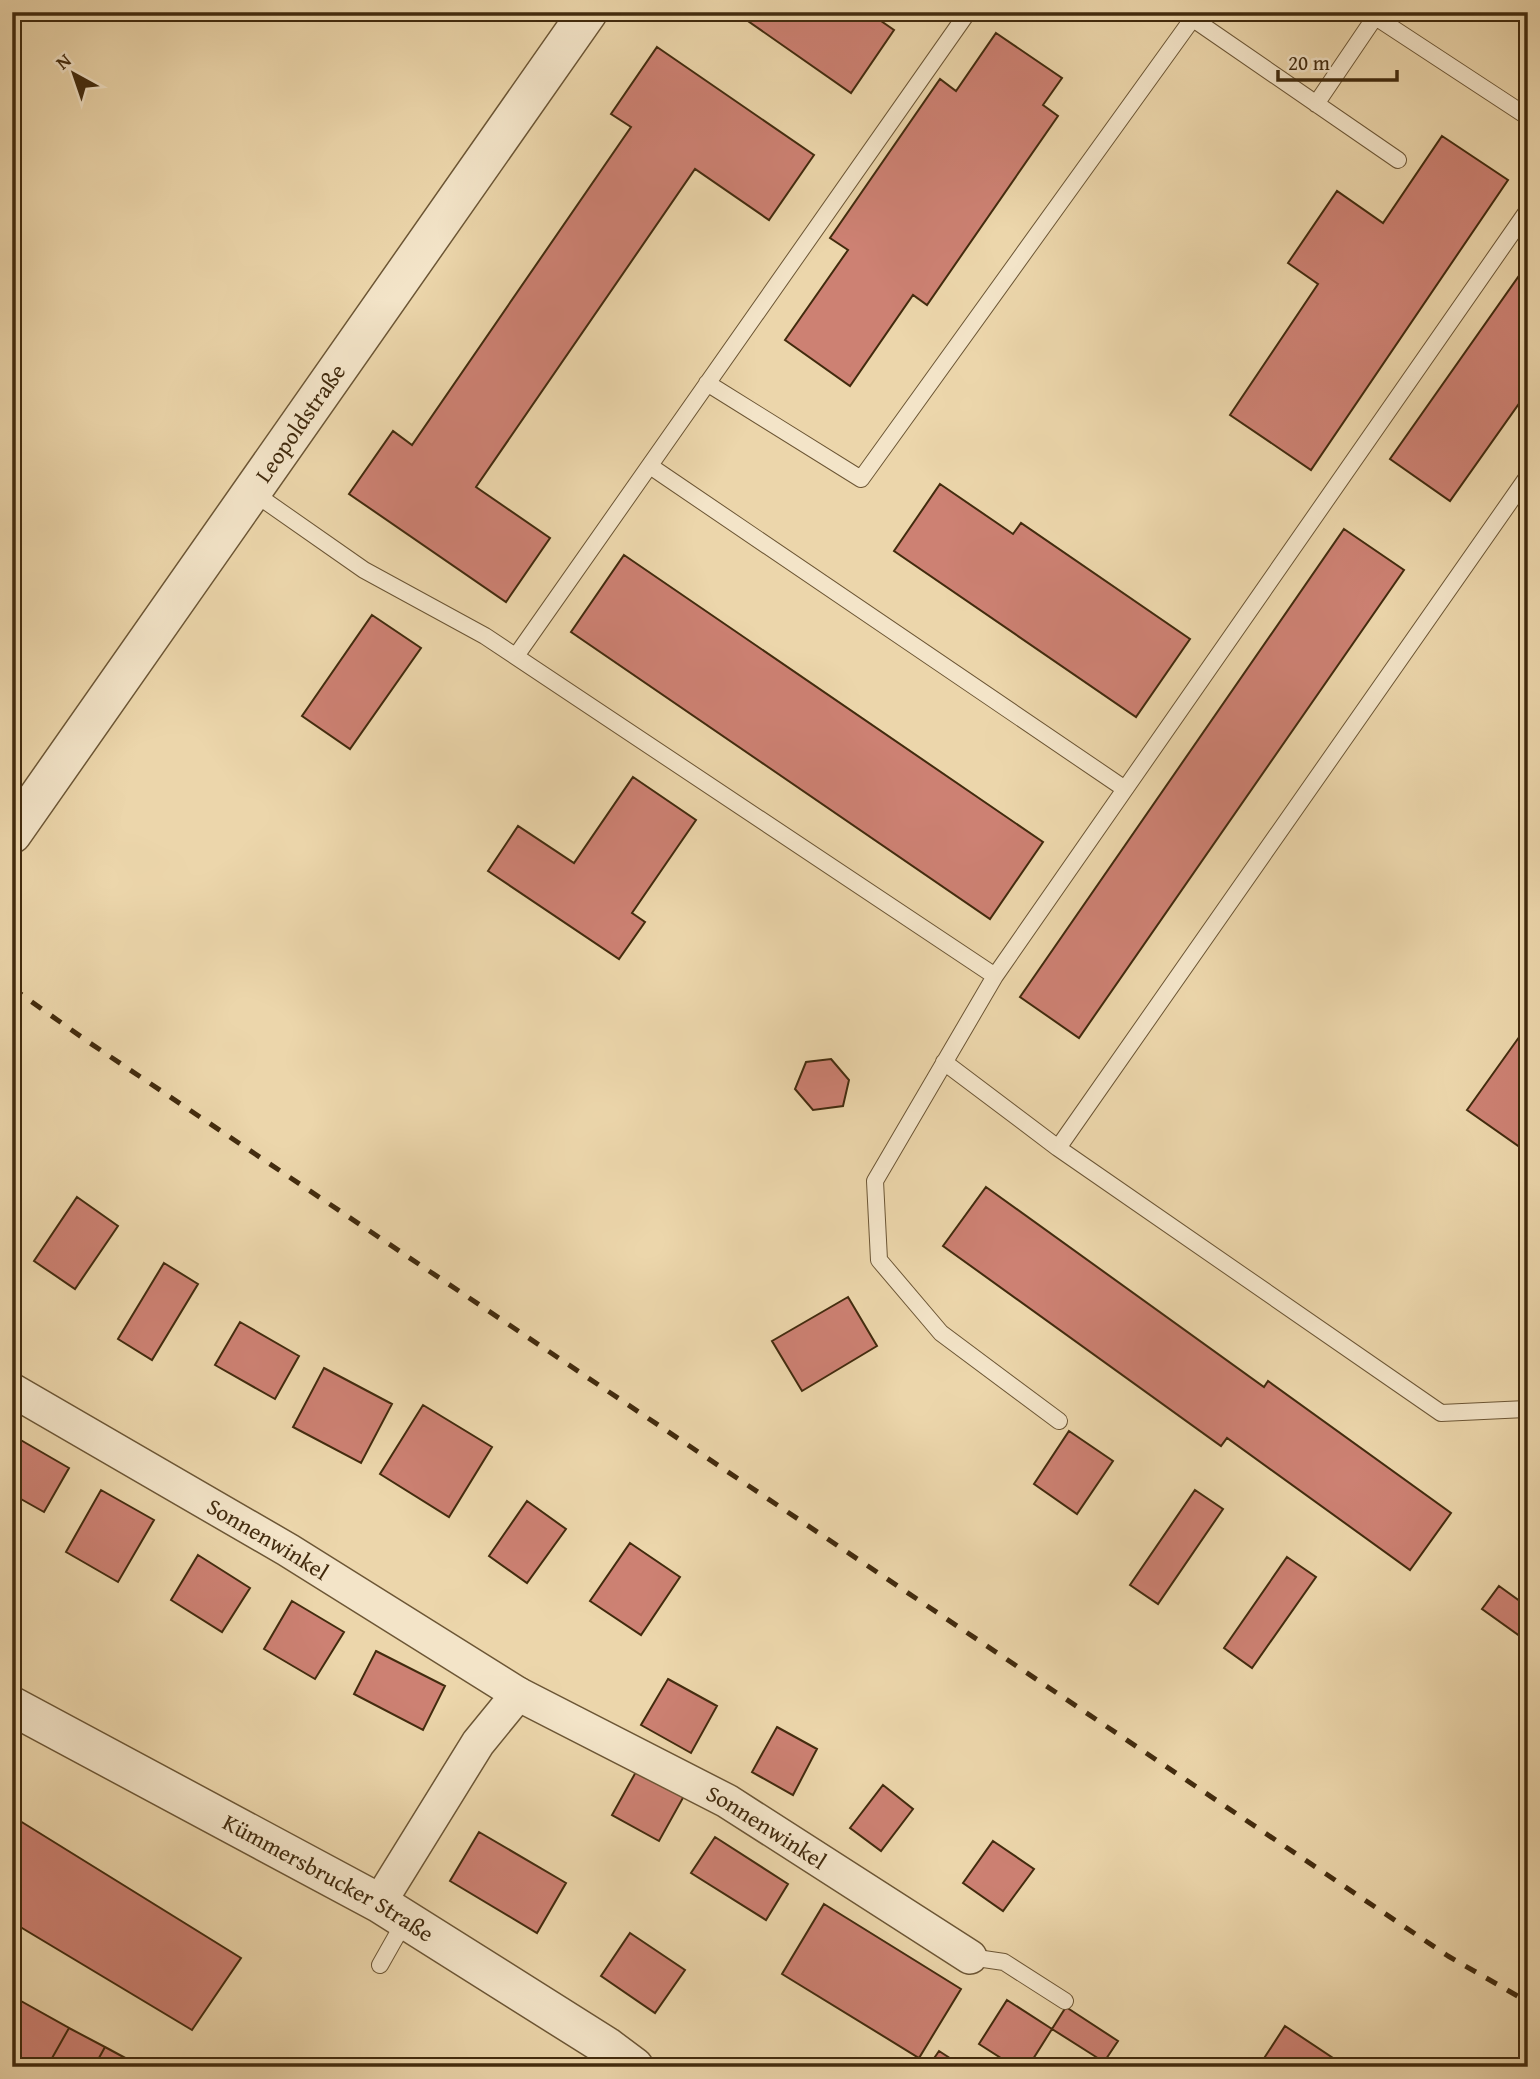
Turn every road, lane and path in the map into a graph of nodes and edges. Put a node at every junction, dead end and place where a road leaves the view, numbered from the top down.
1 (588, 12) edge
2 (968, 12) edge
3 (1188, 15) edge
4 (1371, 15) edge
5 (1316, 104) junction
6 (1528, 117) edge
7 (1398, 160) dead end
8 (1528, 210) edge
9 (707, 383) junction
10 (650, 466) junction
11 (1528, 476) edge
12 (251, 491) junction
13 (516, 656) junction
14 (1125, 789) junction
15 (12, 834) edge
16 (995, 976) junction
17 (943, 1062) junction
18 (1058, 1148) junction
19 (12, 1390) edge
20 (1528, 1409) edge
21 (1059, 1421) dead end
22 (517, 1694) junction
23 (12, 1706) edge
24 (393, 1911) junction
25 (970, 1957) joint
26 (380, 1965) dead end
27 (1065, 2001) dead end
28 (634, 2067) edge

1 - 12 street, Leopoldstraße
2 - 9 lane
3 - 5 lane
3 - 9 lane
4 - 5 lane
4 - 6 lane
5 - 7 lane
8 - 14 lane
9 - 10 lane
10 - 13 lane
10 - 14 lane
11 - 18 lane
12 - 13 lane
12 - 15 street, Leopoldstraße
13 - 16 lane
14 - 16 lane
16 - 17 lane
17 - 18 lane
17 - 21 lane
18 - 20 lane
19 - 22 street, Sonnenwinkel
22 - 24 street
22 - 25 street, Sonnenwinkel
23 - 24 street, Kümmersbrucker Straße
24 - 26 lane
24 - 28 street, Kümmersbrucker Straße
25 - 27 lane

